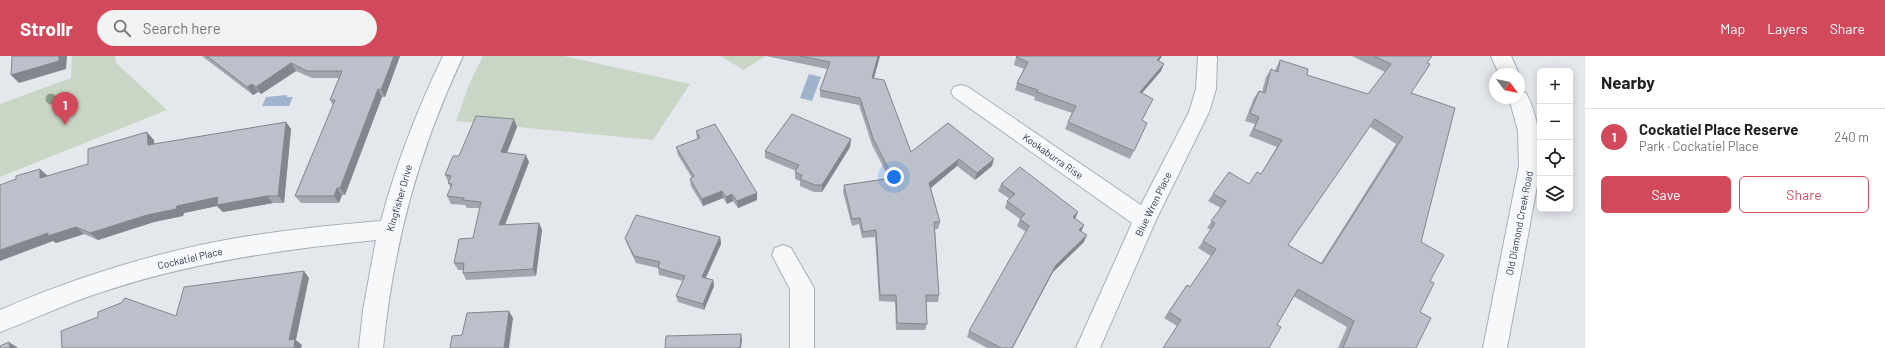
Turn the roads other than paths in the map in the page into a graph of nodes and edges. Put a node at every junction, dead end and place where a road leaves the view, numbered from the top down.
1 (453, 56) edge
2 (1501, 56) edge
3 (1207, 58) dead end
4 (1506, 68) edge
5 (962, 92) dead end
6 (1521, 104) edge
7 (1145, 220) junction
8 (389, 230) junction
9 (783, 254) dead end
10 (0, 321) edge
11 (371, 348) edge
12 (802, 348) edge
13 (1088, 348) edge
14 (1495, 348) edge

1 - 8 street, Kingfisher Drive
2 - 4 street
3 - 7 street, Blue Wren Place
5 - 7 street, Kookaburra Rise
6 - 14 street, Old Diamond Creek Road
7 - 13 street, Blue Wren Place
8 - 10 street, Cockatiel Place
8 - 11 street, Kingfisher Drive
9 - 12 street

